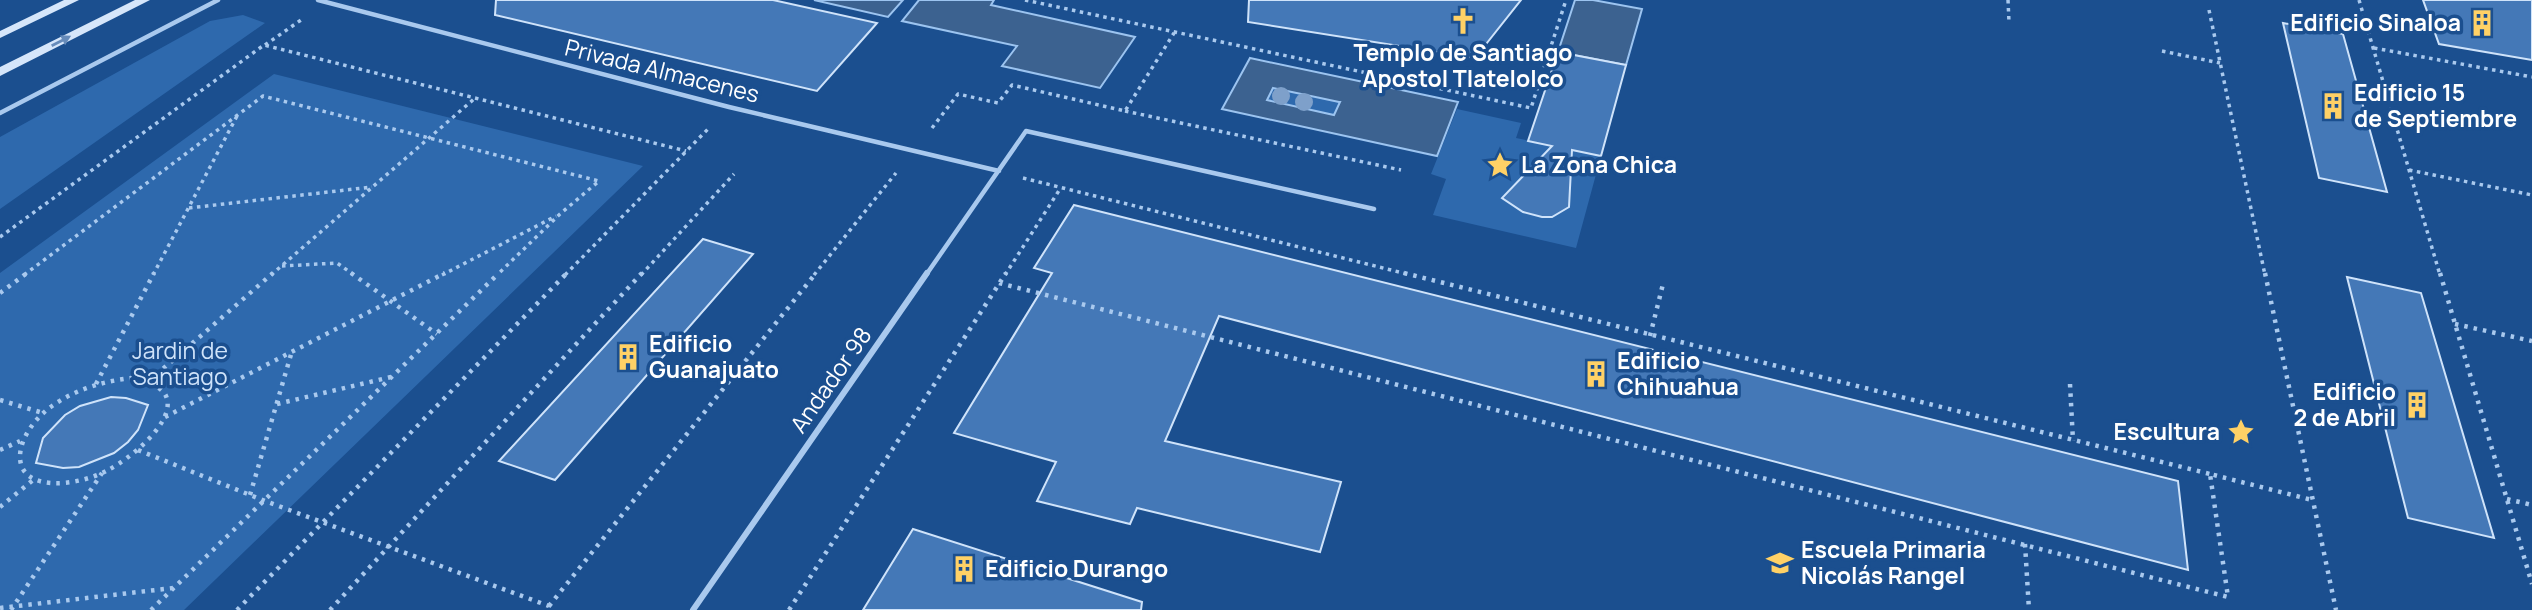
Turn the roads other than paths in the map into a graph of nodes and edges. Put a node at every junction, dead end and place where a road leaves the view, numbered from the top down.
1 (73, 0) edge
2 (144, 0) edge
3 (218, 0) edge
4 (318, 0) edge
5 (0, 35) edge
6 (0, 72) edge
7 (0, 113) edge
8 (999, 171) junction
9 (1374, 209) dead end
10 (693, 610) edge

1 - 5 main road
6 -> 2 main road
3 - 7 lane
4 - 8 lane, Privada Almacenes
8 - 9 lane, Andador 98
8 - 10 lane, Andador 98

